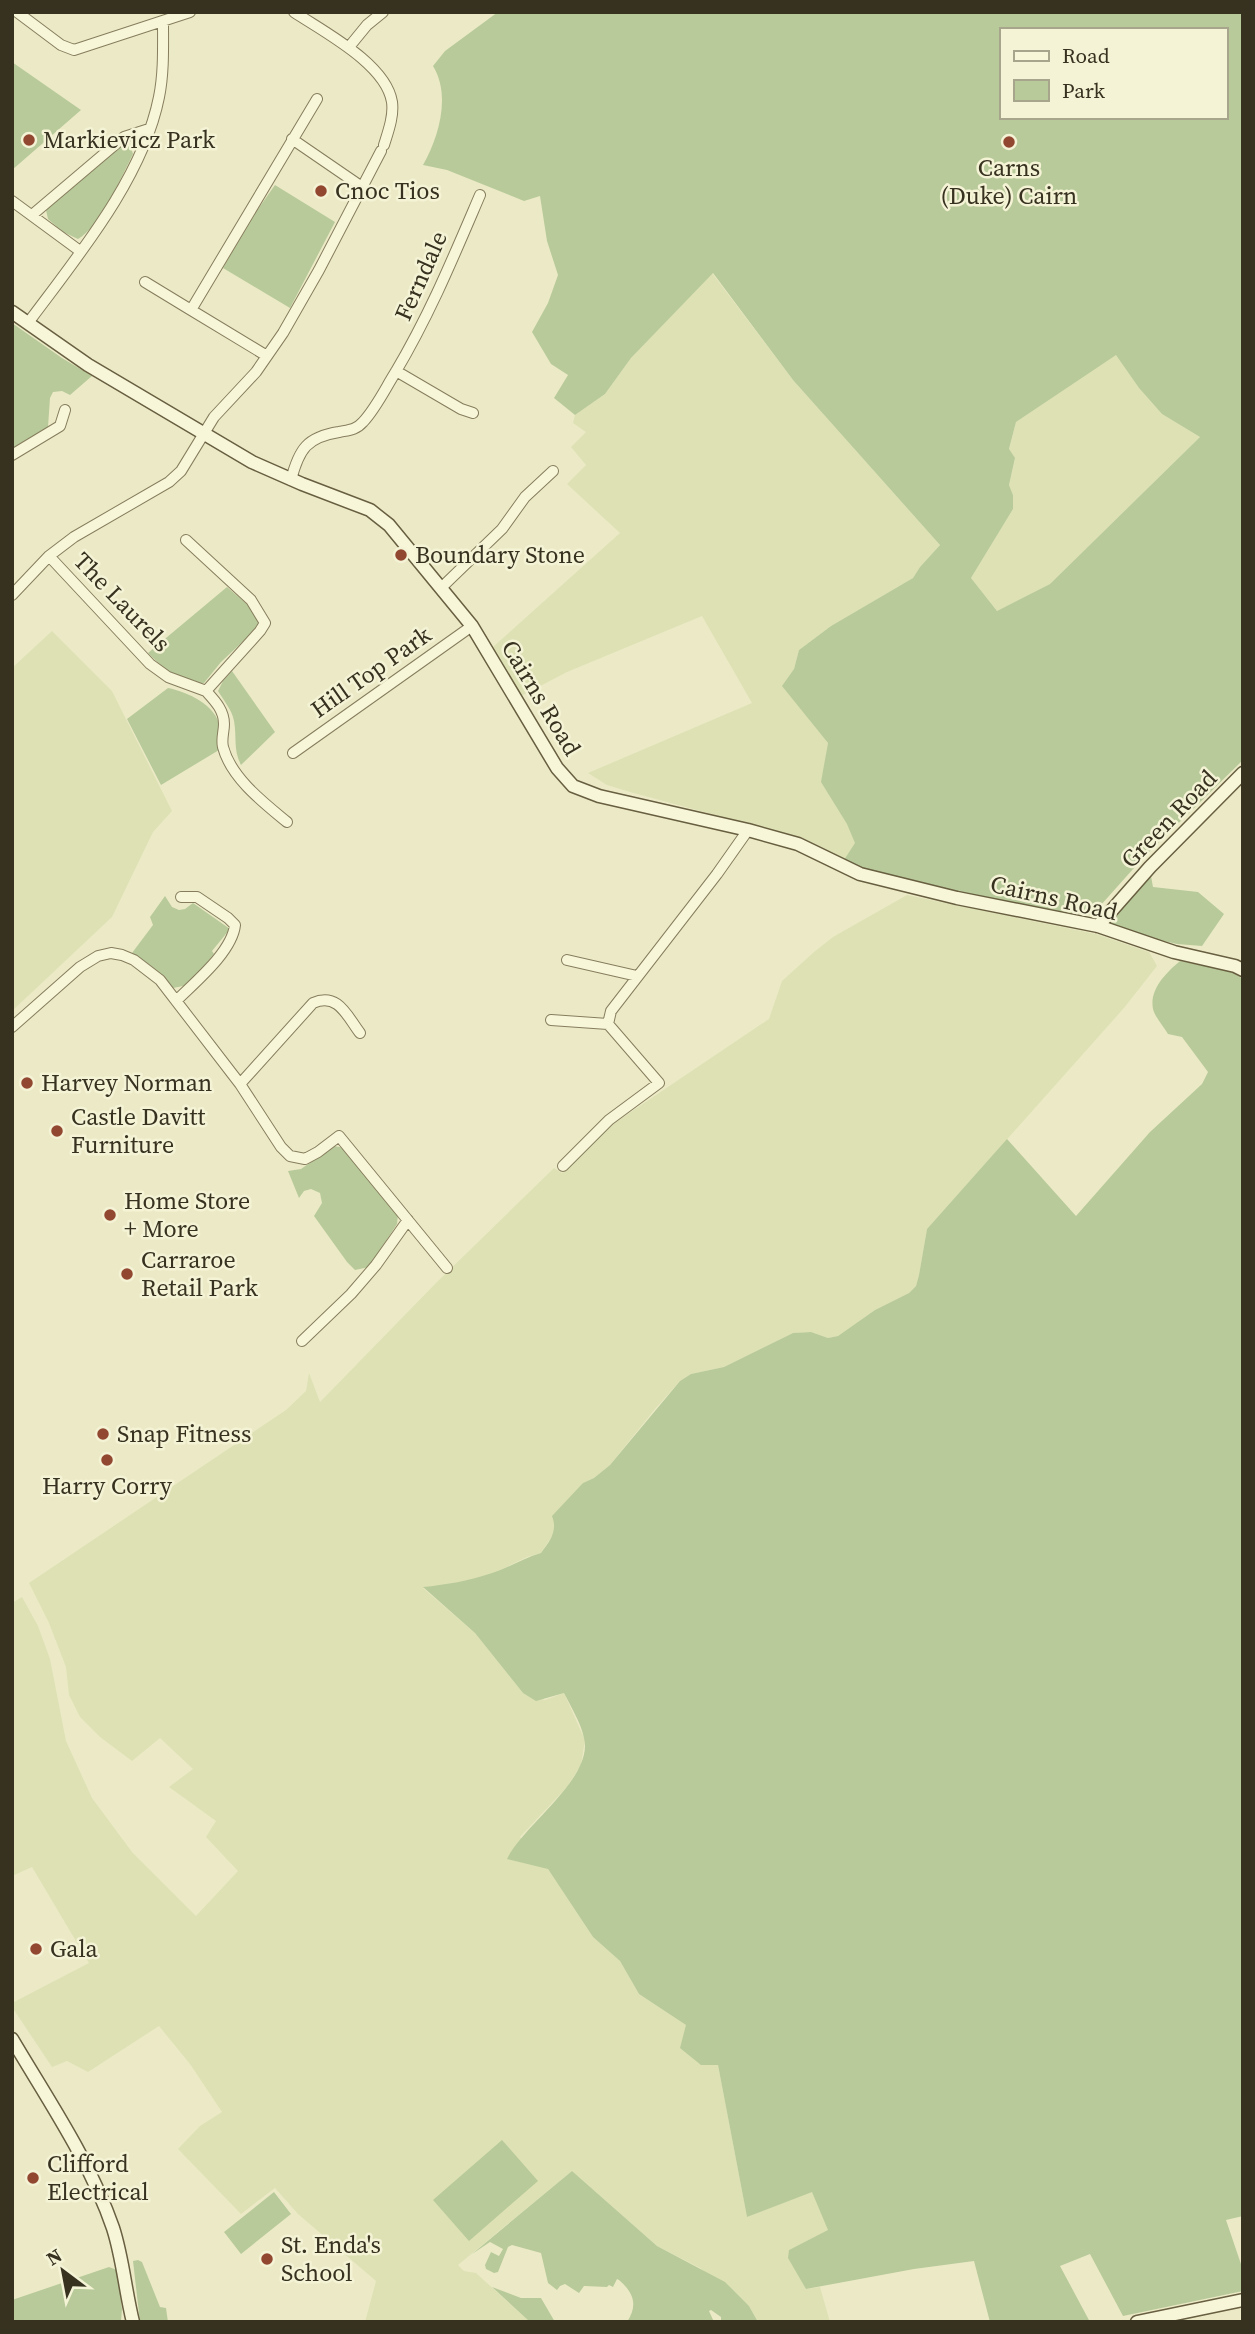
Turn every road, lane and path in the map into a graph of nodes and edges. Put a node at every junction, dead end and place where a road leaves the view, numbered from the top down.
1 (17, 12) edge
2 (190, 12) edge
3 (294, 12) edge
4 (383, 12) edge
5 (163, 22) junction
6 (349, 47) junction
7 (317, 99) dead end
8 (149, 129) junction
9 (292, 139) junction
10 (362, 187) junction
11 (480, 194) dead end
12 (12, 201) edge
13 (32, 215) junction
14 (80, 250) junction
15 (145, 282) dead end
16 (191, 310) junction
17 (12, 312) edge
18 (28, 323) junction
19 (267, 356) junction
20 (396, 372) junction
21 (65, 410) dead end
22 (473, 413) dead end
23 (205, 434) junction
24 (12, 455) edge
25 (553, 471) dead end
26 (291, 480) junction
27 (186, 540) dead end
28 (49, 556) junction
29 (442, 587) junction
30 (12, 595) edge
31 (472, 626) junction
32 (206, 691) junction
33 (293, 753) dead end
34 (1243, 773) edge
35 (287, 822) dead end
36 (748, 830) junction
37 (181, 897) dead end
38 (1098, 926) junction
39 (567, 960) dead end
40 (1243, 970) edge
41 (637, 976) junction
42 (176, 1001) junction
43 (551, 1020) dead end
44 (608, 1024) junction
45 (12, 1027) edge
46 (360, 1033) dead end
47 (240, 1084) junction
48 (563, 1166) dead end
49 (408, 1220) junction
50 (447, 1268) dead end
51 (302, 1341) dead end
52 (12, 2039) edge
53 (1243, 2300) edge
54 (130, 2318) edge
55 (1137, 2322) edge

1 - 5 street
2 - 5 street
3 - 6 street
4 - 6 street
5 - 8 street
6 - 10 street
7 - 9 street
8 - 13 street
8 - 14 street
9 - 10 street
9 - 16 street
10 - 19 street
11 - 20 street, Ferndale
12 - 13 street
13 - 14 street
14 - 18 street
15 - 16 street
16 - 19 street
17 - 18 street, Cairns Road
18 - 23 street, Cairns Road
19 - 23 street
20 - 22 street
20 - 26 street, Ferndale
21 - 24 street
23 - 26 street, Cairns Road
23 - 28 street
25 - 29 street
26 - 29 street, Cairns Road
27 - 32 street
28 - 30 street
28 - 32 street, The Laurels
29 - 31 street, Cairns Road
31 - 33 street, Hill Top Park
31 - 36 street, Cairns Road
32 - 35 street
34 - 38 street, Green Road
36 - 38 street, Cairns Road
36 - 41 street
37 - 42 street
38 - 40 street, Cairns Road
39 - 41 street
41 - 44 street
42 - 45 street
42 - 47 street
43 - 44 street
44 - 48 street
46 - 47 street
47 - 49 street
49 - 50 street
49 - 51 street
52 - 54 street
53 - 55 street

